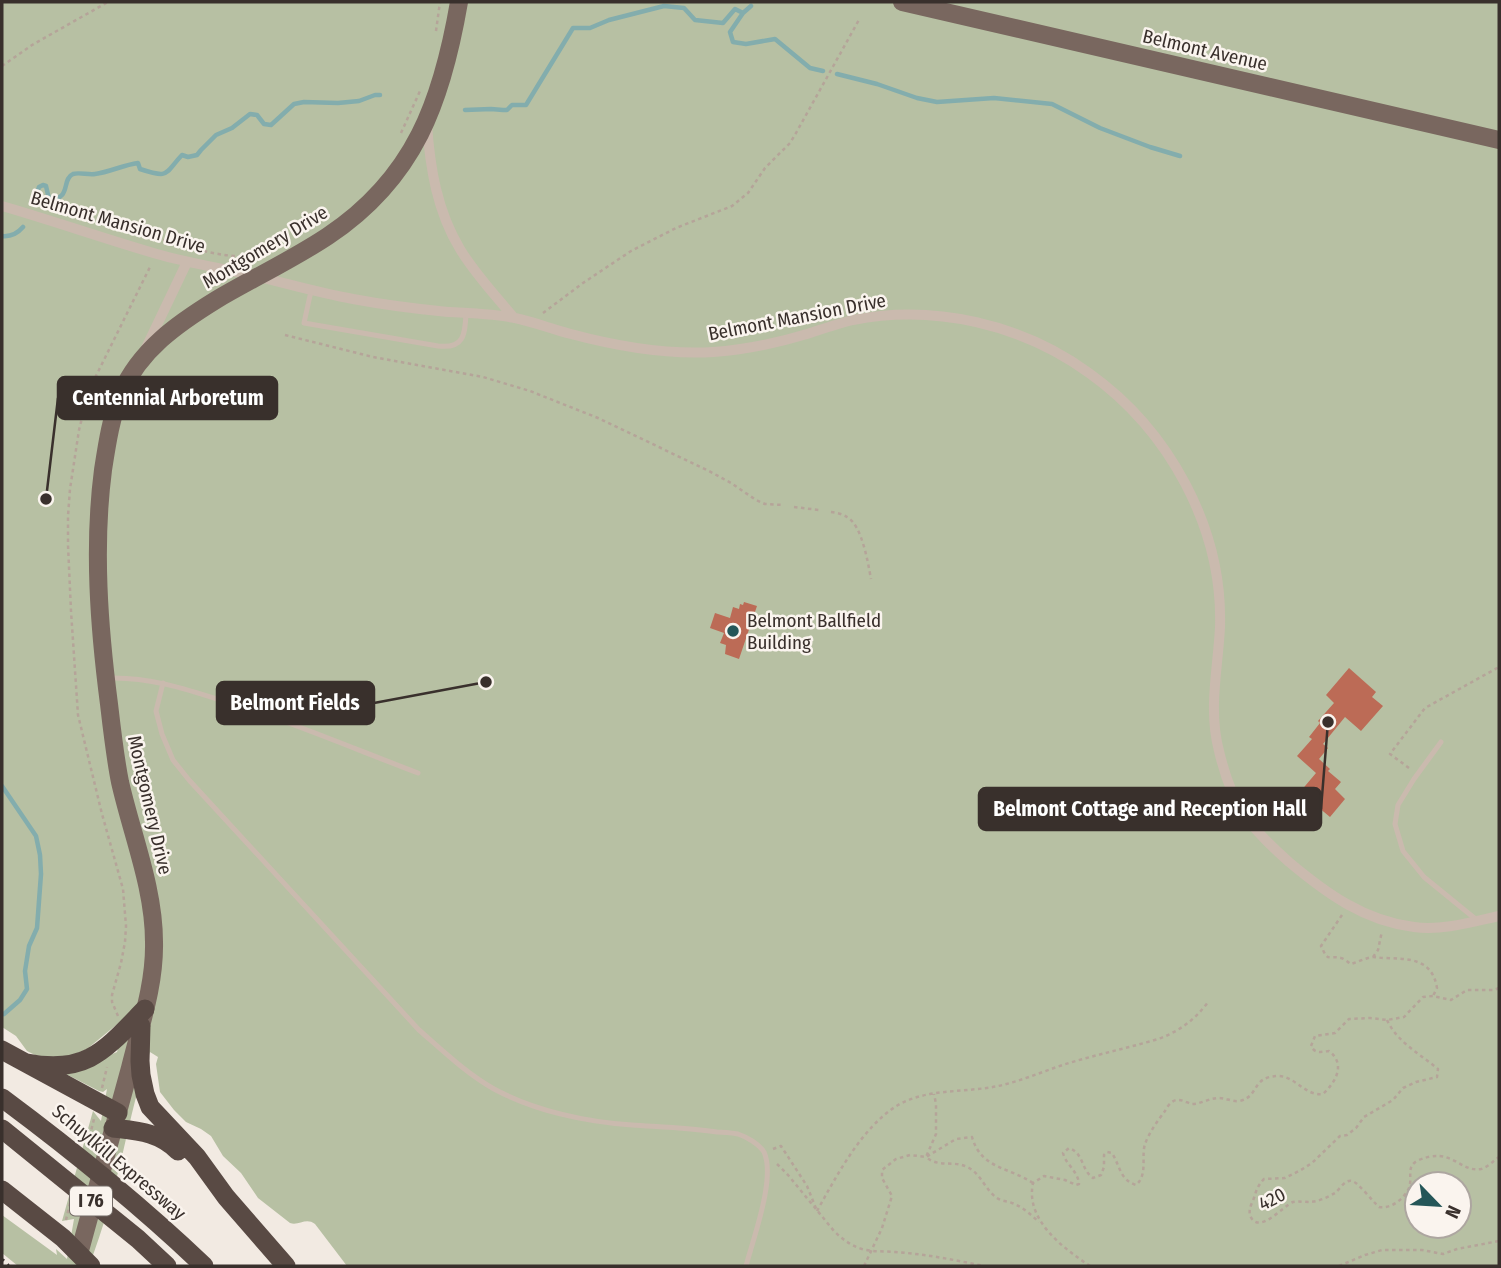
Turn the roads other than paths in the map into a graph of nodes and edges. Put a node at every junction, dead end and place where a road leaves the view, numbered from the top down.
1 (459, 2) edge
2 (902, 2) edge
3 (427, 123) junction
4 (1499, 140) edge
5 (2, 206) edge
6 (187, 262) junction
7 (256, 276) junction
8 (311, 291) junction
9 (466, 313) junction
10 (514, 318) junction
11 (138, 363) junction
12 (106, 678) junction
13 (163, 683) junction
14 (1441, 742) dead end
15 (418, 773) dead end
16 (1499, 916) edge
17 (1478, 921) junction
18 (143, 1017) junction
19 (2, 1050) edge
20 (27, 1063) junction
21 (2, 1098) edge
22 (116, 1120) junction
23 (2, 1129) edge
24 (2, 1190) edge
25 (220, 1190) junction
26 (85, 1260) edge
27 (167, 1266) edge
28 (204, 1266) edge
29 (286, 1266) edge
30 (746, 1266) edge

1 - 3 main road, Montgomery Drive
2 - 4 main road, Belmont Avenue
3 - 7 main road, Montgomery Drive
3 - 10 street
5 - 6 street, Belmont Mansion Drive
6 - 7 street, Belmont Mansion Drive
6 - 11 street, Montgomery Drive
7 - 8 street, Belmont Mansion Drive
7 - 11 main road, Montgomery Drive
8 - 9 street, Belmont Mansion Drive
8 - 9 lane
9 - 10 street, Belmont Mansion Drive
10 - 17 street, Belmont Mansion Drive
11 - 12 main road, Montgomery Drive
12 - 13 lane
12 - 18 main road, Montgomery Drive
13 - 15 lane
13 - 30 lane
14 - 17 lane
16 - 17 street, Belmont Mansion Drive
18 - 20 highway
18 - 22 main road, Montgomery Drive
18 - 25 highway
19 - 20 highway
20 - 22 highway
21 - 28 highway, Schuylkill Expressway / I 76
22 - 25 highway
22 - 26 main road, Montgomery Drive
23 - 27 highway, I 76
24 - 26 highway
25 - 29 highway

